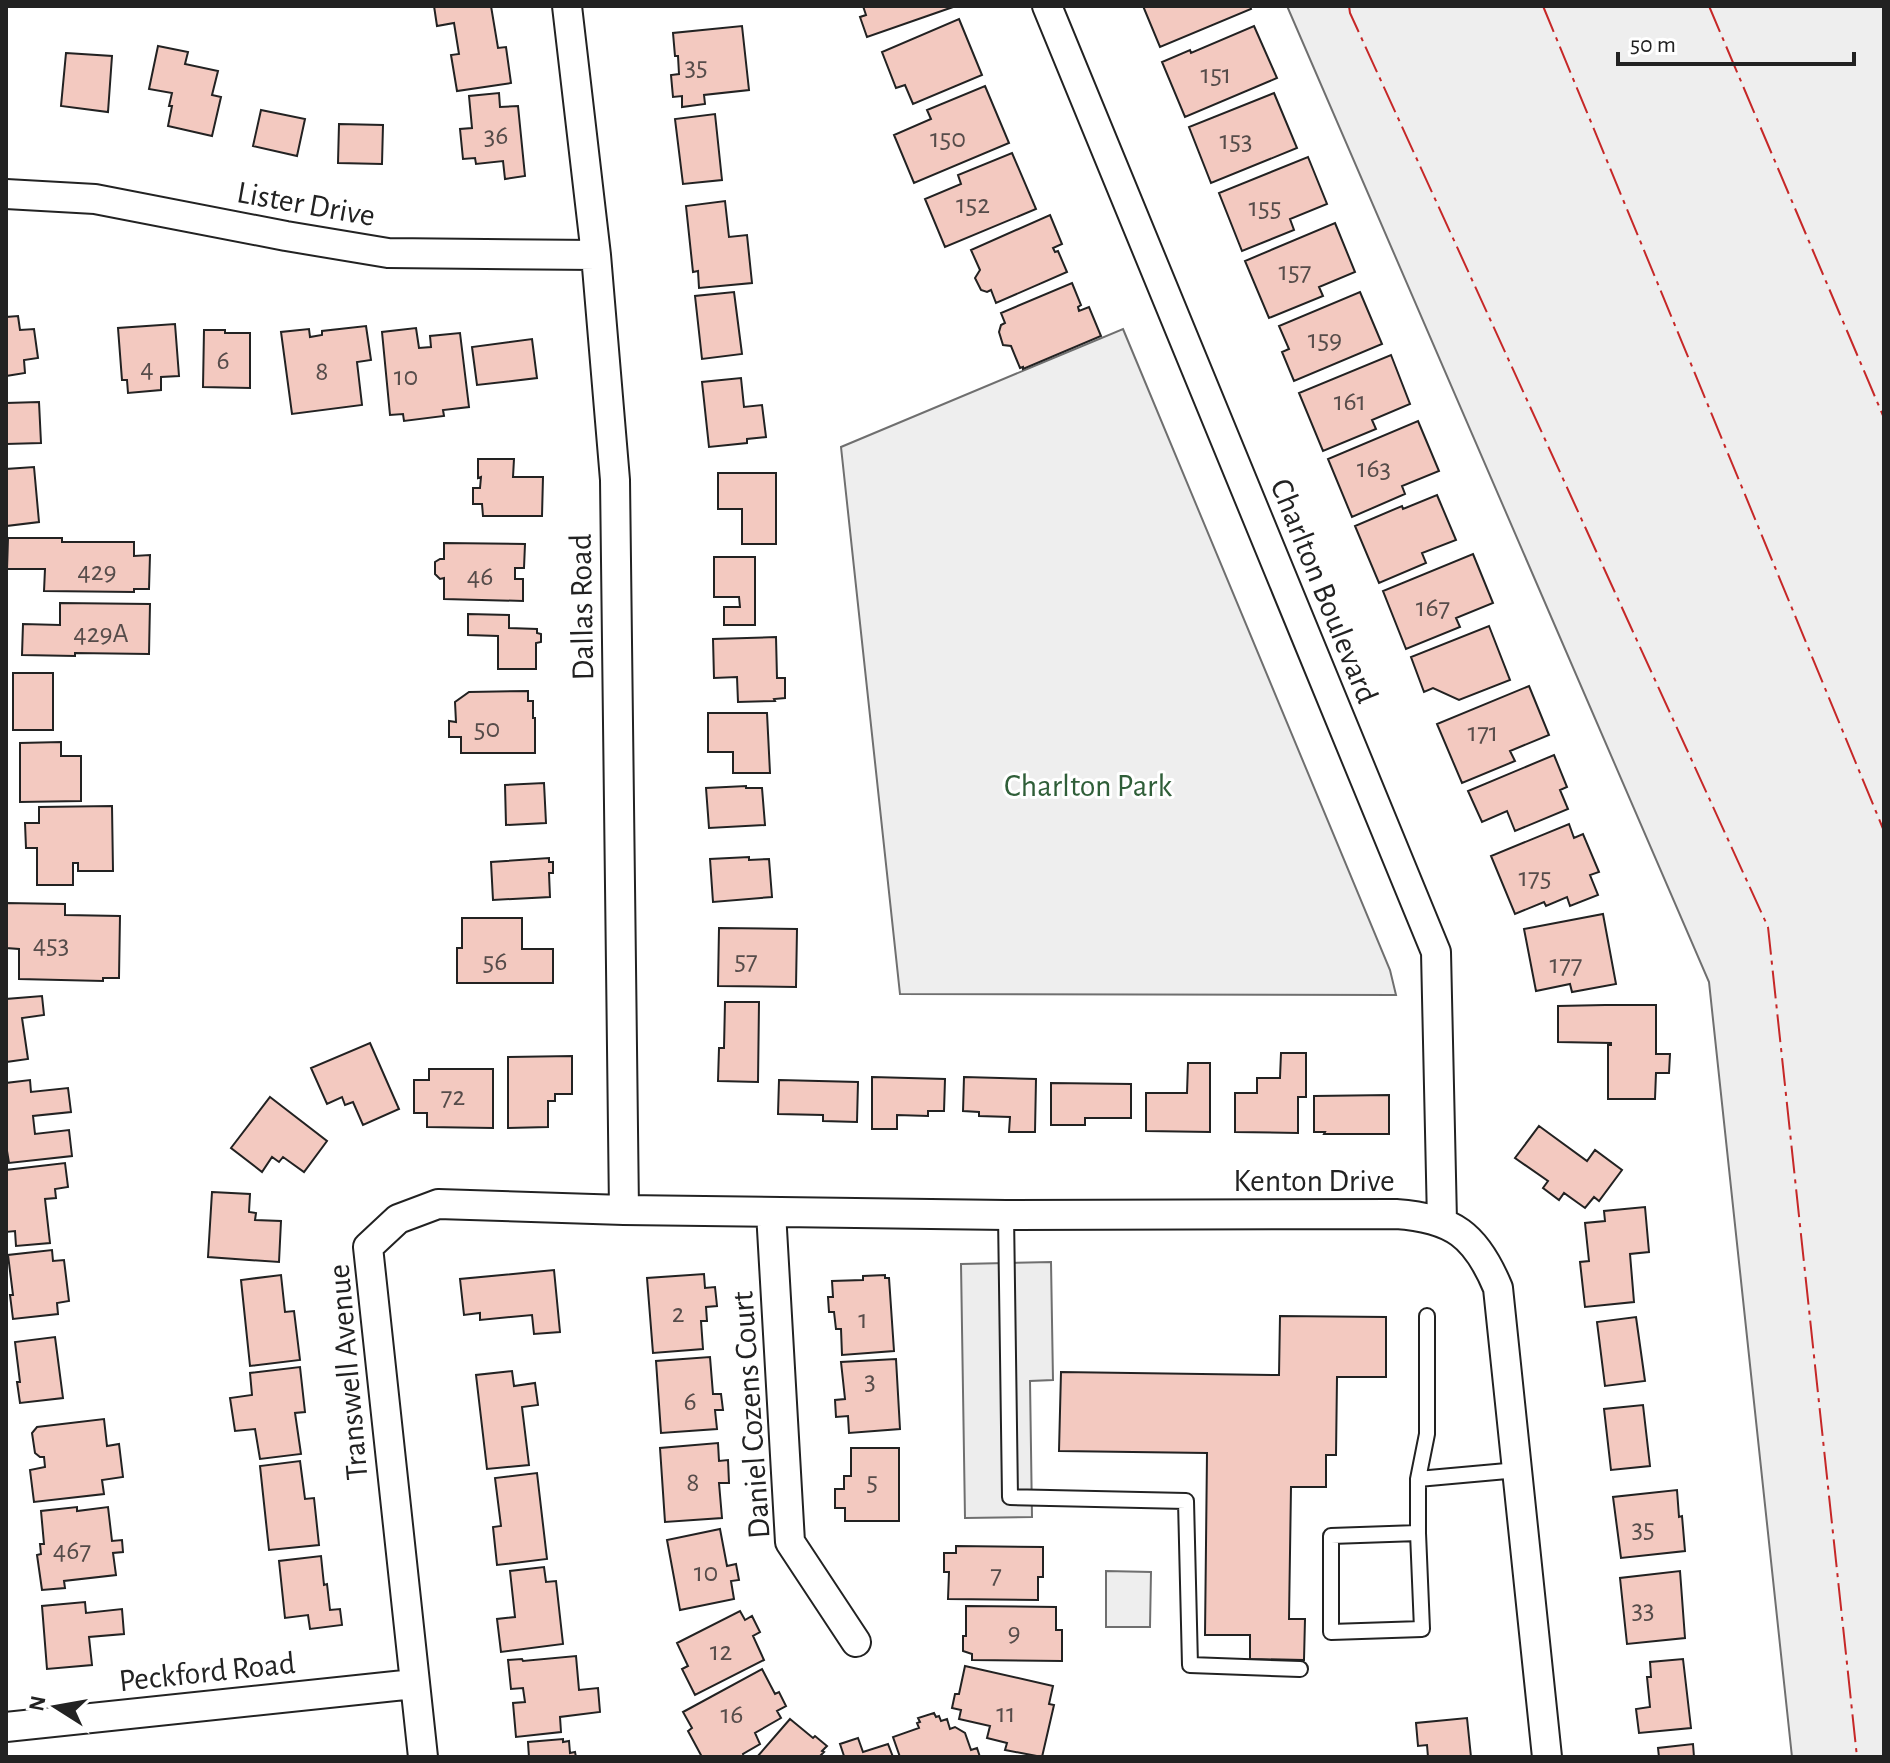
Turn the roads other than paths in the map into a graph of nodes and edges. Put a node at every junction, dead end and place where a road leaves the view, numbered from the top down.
1 (567, 6) edge
2 (1047, 6) edge
3 (6, 194) edge
4 (596, 255) junction
5 (624, 1210) junction
6 (771, 1212) junction
7 (1006, 1215) junction
8 (1442, 1221) junction
9 (1427, 1316) dead end
10 (1518, 1470) junction
11 (1418, 1479) junction
12 (1418, 1533) junction
13 (856, 1642) dead end
14 (1300, 1669) dead end
15 (414, 1684) junction
16 (6, 1727) edge
17 (423, 1757) edge
18 (1547, 1757) edge

1 - 4 street, Dallas Road
2 - 8 street, Charlton Boulevard
3 - 4 street, Lister Drive
4 - 5 street, Dallas Road
5 - 6 street, Kenton Drive
5 - 15 street, Transwell Avenue
6 - 7 street, Kenton Drive
6 - 13 street, Daniel Cozens Court
7 - 8 street, Kenton Drive
7 - 14 lane
8 - 10 street, Kenton Drive
9 - 11 lane
10 - 11 lane
10 - 18 street, Kenton Drive
11 - 12 lane
12 - 12 lane
15 - 16 street, Peckford Road
15 - 17 street, Transwell Avenue

